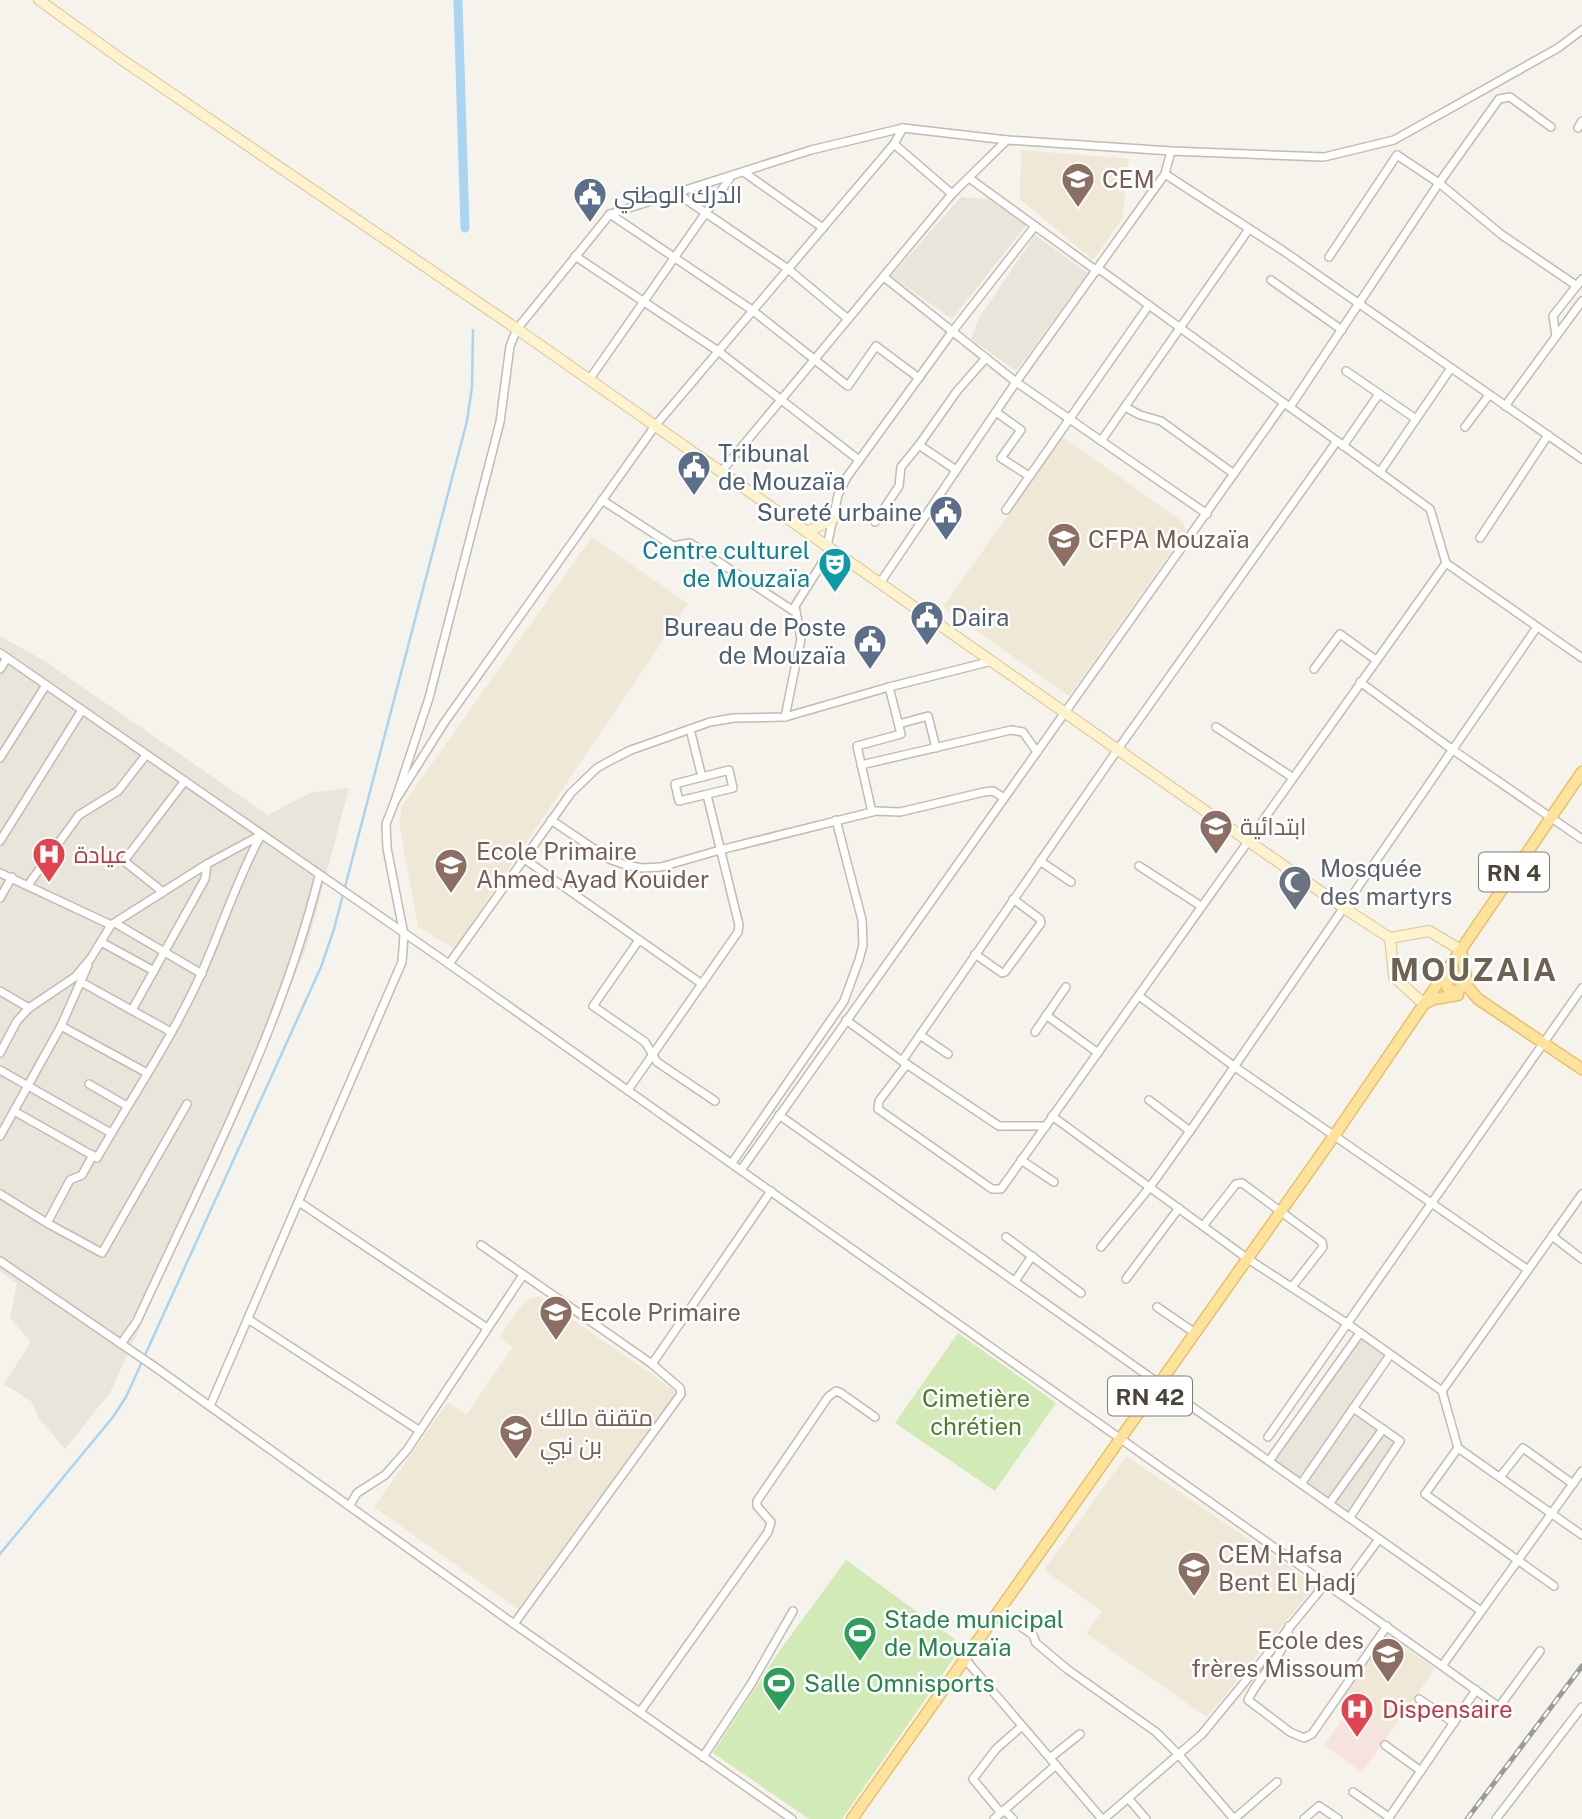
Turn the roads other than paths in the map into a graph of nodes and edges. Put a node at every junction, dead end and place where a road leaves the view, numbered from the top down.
1 (39, 0) edge
2 (1582, 30) edge
3 (1551, 127) dead end
4 (903, 128) junction
5 (1007, 140) junction
6 (894, 144) junction
7 (1171, 151) junction
8 (745, 173) junction
9 (1164, 174) junction
10 (730, 177) junction
11 (969, 178) junction
12 (1439, 183) junction
13 (678, 194) junction
14 (953, 194) junction
15 (706, 213) junction
16 (610, 214) junction
17 (1035, 226) junction
18 (823, 228) junction
19 (1249, 229) junction
20 (575, 256) junction
21 (674, 257) junction
22 (1329, 257) dead end
23 (788, 269) junction
24 (1098, 270) junction
25 (884, 277) junction
26 (1582, 279) edge
27 (1271, 280) dead end
28 (1577, 286) junction
29 (1582, 301) edge
30 (645, 302) junction
31 (1359, 304) junction
32 (1149, 305) junction
33 (752, 310) junction
34 (848, 319) junction
35 (1180, 328) junction
36 (517, 329) junction
37 (1342, 330) junction
38 (952, 332) junction
39 (1556, 336) junction
40 (718, 351) junction
41 (986, 358) junction
42 (814, 360) junction
43 (1451, 368) junction
44 (1346, 371) dead end
45 (919, 378) junction
46 (589, 380) junction
47 (1016, 382) junction
48 (1379, 394) junction
49 (1489, 395) junction
50 (779, 400) junction
51 (1287, 405) junction
52 (1506, 406) junction
53 (1125, 407) junction
54 (996, 412) junction
55 (1068, 418) junction
56 (1416, 419) junction
57 (655, 426) junction
58 (1465, 427) dead end
59 (1548, 435) junction
60 (1101, 441) junction
61 (1340, 443) junction
62 (919, 445) junction
63 (1582, 459) edge
64 (859, 460) junction
65 (956, 470) junction
66 (721, 472) junction
67 (1380, 472) junction
68 (1234, 474) junction
69 (1029, 476) junction
70 (602, 500) junction
71 (1006, 510) dead end
72 (1207, 514) junction
73 (832, 519) junction
74 (875, 522) dead end
75 (807, 532) junction
76 (1480, 538) dead end
77 (829, 547) junction
78 (1446, 563) junction
79 (880, 583) junction
80 (795, 612) junction
81 (1537, 627) junction
82 (3, 655) edge
83 (1582, 658) edge
84 (1376, 660) junction
85 (992, 661) junction
86 (0, 669) edge
87 (1314, 669) dead end
88 (1360, 682) junction
89 (46, 685) junction
90 (889, 687) junction
91 (82, 710) junction
92 (1065, 712) junction
93 (785, 717) junction
94 (899, 724) junction
95 (1216, 727) dead end
96 (690, 729) junction
97 (936, 748) junction
98 (1118, 749) junction
99 (1453, 750) junction
100 (1037, 752) junction
101 (146, 755) junction
102 (0, 758) edge
103 (861, 765) junction
104 (1582, 772) edge
105 (702, 777) junction
106 (1292, 777) junction
107 (184, 782) junction
108 (707, 795) junction
109 (1004, 798) junction
110 (395, 802) junction
111 (872, 812) junction
112 (1550, 818) junction
113 (551, 820) junction
114 (836, 820) junction
115 (261, 835) junction
116 (1582, 839) edge
117 (1248, 840) junction
118 (0, 841) edge
119 (720, 849) junction
120 (523, 858) junction
121 (1040, 861) junction
122 (207, 864) junction
123 (1139, 866) dead end
124 (0, 873) edge
125 (319, 876) junction
126 (12, 877) junction
127 (1071, 882) dead end
128 (28, 885) junction
129 (163, 892) junction
130 (0, 898) edge
131 (1013, 899) junction
132 (1201, 906) junction
133 (1344, 908) junction
134 (113, 924) junction
135 (404, 934) junction
136 (1390, 938) junction
137 (639, 940) junction
138 (101, 942) junction
139 (1461, 950) junction
140 (167, 952) junction
141 (975, 954) junction
142 (92, 958) junction
143 (449, 964) junction
144 (154, 971) junction
145 (202, 974) junction
146 (1449, 981) junction
147 (82, 982) junction
148 (702, 984) junction
149 (1066, 987) dead end
150 (1582, 988) edge
151 (0, 992) edge
152 (1471, 995) junction
153 (1139, 996) junction
154 (1424, 1004) junction
155 (29, 1008) junction
156 (132, 1010) junction
157 (1046, 1015) junction
158 (846, 1020) junction
159 (61, 1026) junction
160 (171, 1032) junction
161 (1035, 1032) dead end
162 (920, 1034) junction
163 (1544, 1042) junction
164 (1, 1049) edge
165 (1098, 1053) junction
166 (948, 1054) dead end
167 (651, 1055) junction
168 (904, 1063) junction
169 (1235, 1066) junction
170 (1582, 1069) edge
171 (0, 1070) edge
172 (147, 1073) junction
173 (89, 1084) dead end
174 (28, 1086) junction
175 (628, 1090) junction
176 (1149, 1100) dead end
177 (715, 1101) dead end
178 (187, 1104) dead end
179 (127, 1106) junction
180 (14, 1111) junction
181 (779, 1115) junction
182 (1052, 1116) junction
183 (1046, 1126) junction
184 (1190, 1131) junction
185 (111, 1133) junction
186 (0, 1136) edge
187 (1334, 1136) junction
188 (93, 1156) junction
189 (1021, 1160) junction
190 (732, 1163) junction
191 (741, 1170) junction
192 (1054, 1182) dead end
193 (1150, 1187) junction
194 (771, 1191) junction
195 (0, 1194) edge
196 (1582, 1194) edge
197 (299, 1202) junction
198 (1432, 1204) junction
199 (1179, 1208) junction
200 (1281, 1212) junction
201 (47, 1223) junction
202 (1203, 1226) junction
203 (1552, 1236) junction
204 (1006, 1237) dead end
205 (481, 1245) dead end
206 (1101, 1247) dead end
207 (1032, 1256) junction
208 (1248, 1259) junction
209 (1582, 1259) edge
210 (0, 1261) edge
211 (1528, 1270) junction
212 (523, 1275) junction
213 (1126, 1279) dead end
214 (1015, 1281) junction
215 (1292, 1287) junction
216 (1081, 1293) dead end
217 (1157, 1307) dead end
218 (248, 1319) junction
219 (1348, 1324) junction
220 (487, 1328) junction
221 (1195, 1333) junction
222 (1360, 1334) junction
223 (121, 1344) junction
224 (1390, 1355) junction
225 (652, 1364) junction
226 (1158, 1384) junction
227 (1442, 1391) junction
228 (210, 1406) junction
229 (1353, 1408) junction
230 (874, 1417) dead end
231 (1382, 1429) junction
232 (420, 1431) junction
233 (1268, 1437) dead end
234 (1120, 1438) junction
235 (1458, 1448) junction
236 (1269, 1461) junction
237 (1582, 1471) edge
238 (1500, 1477) junction
239 (1301, 1484) junction
240 (1573, 1484) junction
241 (1329, 1504) junction
242 (351, 1505) junction
243 (1552, 1514) junction
244 (1350, 1517) junction
245 (1582, 1535) edge
246 (1379, 1539) junction
247 (1518, 1561) junction
248 (1326, 1583) junction
249 (1554, 1586) dead end
250 (1339, 1593) junction
251 (793, 1611) dead end
252 (998, 1611) junction
253 (1481, 1611) junction
254 (514, 1624) junction
255 (1289, 1625) junction
256 (1387, 1626) junction
257 (1540, 1651) dead end
258 (965, 1659) junction
259 (1442, 1666) junction
260 (1476, 1690) junction
261 (1419, 1699) dead end
262 (1582, 1707) edge
263 (640, 1712) junction
264 (1454, 1723) junction
265 (1023, 1726) junction
266 (1080, 1734) dead end
267 (1385, 1745) dead end
268 (1179, 1755) junction
269 (703, 1757) junction
270 (1050, 1758) junction
271 (1056, 1765) junction
272 (1421, 1771) junction
273 (1277, 1782) dead end
274 (1353, 1792) dead end
275 (1128, 1798) junction
276 (1003, 1811) junction
277 (1389, 1818) edge
278 (792, 1819) edge
279 (852, 1819) edge
280 (994, 1819) edge
281 (1013, 1819) edge
282 (1103, 1819) edge
283 (1146, 1819) edge
284 (1234, 1819) edge
285 (1304, 1819) edge
286 (1338, 1819) edge
287 (1496, 1819) edge

1 - 36 main road
2 - 7 street
3 - 12 street
4 - 5 street
4 - 6 street
4 - 8 street
5 - 7 street
5 - 11 street
6 - 14 street
6 - 18 street
7 - 9 street
8 - 10 street
8 - 18 street
9 - 19 street
9 - 24 street
10 - 13 street
10 - 15 street
11 - 14 street
11 - 17 street
12 - 22 street
12 - 28 street
12 - 31 street
13 - 15 street
13 - 16 street
14 - 25 street
15 - 21 street
15 - 23 street
16 - 20 street
16 - 21 street
17 - 24 street
17 - 38 street
18 - 23 street
19 - 31 street
19 - 35 street
20 - 30 street
20 - 36 street
21 - 30 street
21 - 33 street
23 - 33 street
23 - 34 street
24 - 32 street
24 - 47 street
25 - 34 street
25 - 38 street
26 - 28 street
27 - 37 street
28 - 39 street
29 - 39 street
30 - 40 street
30 - 46 street
31 - 37 street
31 - 43 street
32 - 35 street
32 - 55 street
33 - 40 street
33 - 42 street
34 - 42 street
35 - 51 street
35 - 53 street
36 - 46 main road
36 - 110 street
37 - 51 street
38 - 41 street
38 - 45 street
39 - 52 street
40 - 50 street
40 - 57 street
41 - 47 street
41 - 62 street
42 - 45 street
42 - 50 street
43 - 49 street
43 - 56 street
44 - 48 street
45 - 64 street
46 - 57 main road
47 - 54 street
47 - 55 street
48 - 56 street
48 - 61 street
49 - 52 street
49 - 58 street
50 - 64 street
50 - 66 street
51 - 61 street
51 - 68 street
52 - 59 street
53 - 60 street
53 - 68 street
54 - 65 street
54 - 69 street
55 - 60 street
55 - 69 street
56 - 67 street
57 - 66 main road
57 - 70 street
59 - 63 street
59 - 76 street
60 - 72 street
61 - 67 street
61 - 98 street
62 - 65 street
62 - 74 street
64 - 73 street
65 - 79 street
66 - 75 main road
67 - 78 street
68 - 72 street
69 - 71 street
70 - 80 street
70 - 110 street
72 - 92 street
73 - 75 main road
73 - 77 street
75 - 77 main road
77 - 79 main road
77 - 80 street
78 - 81 street
78 - 84 street
79 - 85 main road
80 - 93 street
81 - 83 street
81 - 99 street
82 - 86 street
82 - 89 street
84 - 87 street
84 - 88 street
85 - 90 street
85 - 92 main road
88 - 99 street
88 - 106 street
89 - 91 street
89 - 102 street
90 - 93 street
90 - 94 street
91 - 101 street
91 - 118 street
92 - 98 main road
92 - 100 street
93 - 96 street
94 - 97 street
94 - 103 street
95 - 106 street
96 - 105 street
96 - 113 street
97 - 100 street
97 - 103 street
98 - 117 main road
98 - 121 street
99 - 112 street
99 - 133 street
100 - 109 street
101 - 107 street
101 - 128 street
103 - 111 street
104 - 112 main road, RN 4
105 - 108 street
105 - 108 street
106 - 117 street
107 - 115 street
107 - 129 street
108 - 119 street
109 - 111 street
109 - 158 street
110 - 135 street
111 - 114 street
112 - 116 street
112 - 139 main road, RN 4
113 - 119 street
113 - 120 street
114 - 119 street
114 - 190 street
115 - 122 street
115 - 125 street
115 - 145 street
117 - 132 street
117 - 133 main road
119 - 148 street
120 - 137 street
120 - 143 street
121 - 127 street
121 - 131 street
122 - 129 street
122 - 140 street
123 - 132 street
124 - 126 street
125 - 135 street
125 - 223 street
126 - 128 street
126 - 130 street
128 - 134 street
129 - 134 street
131 - 141 street
131 - 141 street
132 - 153 street
133 - 136 main road
133 - 169 street
134 - 138 street
134 - 140 street
135 - 143 street
135 - 197 street
136 - 139 main road
136 - 154 main road
137 - 148 street
137 - 167 street
138 - 142 street
138 - 144 street
139 - 146 main road, RN 4
139 - 152 main road
140 - 144 street
140 - 145 street
141 - 162 street
142 - 147 street
142 - 155 street
143 - 175 street
144 - 156 street
145 - 160 street
146 - 152 main road
146 - 154 main road, RN 42
147 - 156 street
147 - 159 street
148 - 167 street
149 - 157 street
150 - 163 street
151 - 155 street
152 - 154 main road
152 - 163 main road
153 - 165 street
153 - 169 street
154 - 187 main road, RN 42
155 - 164 street
156 - 160 street
157 - 161 street
157 - 165 street
158 - 168 street
158 - 181 street
159 - 172 street
159 - 174 street
160 - 172 street
162 - 166 street
162 - 168 street
163 - 170 main road
163 - 198 street
165 - 182 street
167 - 175 street
167 - 177 street
168 - 183 street
168 - 189 street
169 - 184 street
169 - 187 street
171 - 174 street
172 - 179 street
173 - 179 street
174 - 180 street
174 - 185 street
175 - 190 street
176 - 184 street
178 - 201 street
179 - 185 street
180 - 186 street
180 - 188 street
181 - 191 street
181 - 214 street
182 - 183 street
182 - 193 street
183 - 189 street
184 - 193 street
185 - 188 street
187 - 198 street
187 - 200 main road, RN 42
188 - 201 street
189 - 192 street
190 - 191 street
191 - 194 street
193 - 199 street
193 - 206 street
194 - 225 street
194 - 234 street
195 - 201 street
196 - 203 street
197 - 218 street
197 - 220 street
198 - 211 street
198 - 219 street
199 - 202 street
199 - 213 street
200 - 202 street
200 - 208 main road, RN 42
200 - 215 street
202 - 208 street
203 - 209 street
203 - 211 street
204 - 207 street
205 - 212 street
207 - 214 street
207 - 216 street
208 - 215 street
208 - 221 main road, RN 42
210 - 223 street
211 - 227 street
212 - 220 street
212 - 225 street
214 - 226 street
215 - 219 street
217 - 221 street
218 - 228 street
218 - 232 street
219 - 222 street
219 - 233 street
220 - 232 street
221 - 226 main road, RN 42
222 - 224 street
222 - 236 street
223 - 228 street
224 - 227 street
224 - 229 street
225 - 254 street
226 - 234 main road, RN 42
226 - 236 street
227 - 235 street
228 - 242 street
229 - 231 street
229 - 239 street
230 - 263 street
231 - 241 street
231 - 244 street
232 - 242 street
234 - 248 street
234 - 252 main road, RN 42
235 - 238 street
235 - 247 street
236 - 239 street
237 - 240 street
238 - 240 street
238 - 243 street
239 - 241 street
240 - 243 street
241 - 244 street
242 - 254 street
243 - 245 street
243 - 247 street
244 - 246 street
246 - 250 street
246 - 253 street
247 - 249 street
247 - 253 street
248 - 250 street
248 - 255 street
250 - 256 street
251 - 269 street
252 - 258 main road, RN 42
252 - 268 street
253 - 259 street
254 - 263 street
255 - 256 street
255 - 268 street
256 - 259 street
257 - 260 street
258 - 265 street
258 - 279 main road, RN 42
259 - 260 street
260 - 264 street
261 - 264 street
262 - 287 street
263 - 269 street
264 - 272 street
265 - 270 street
265 - 276 street
266 - 270 street
267 - 272 street
268 - 275 street
268 - 284 street
269 - 278 street
270 - 271 street
271 - 276 street
271 - 282 street
272 - 277 street
273 - 284 street
274 - 277 street
275 - 282 street
275 - 283 street
276 - 280 street
276 - 281 street
285 - 286 street

